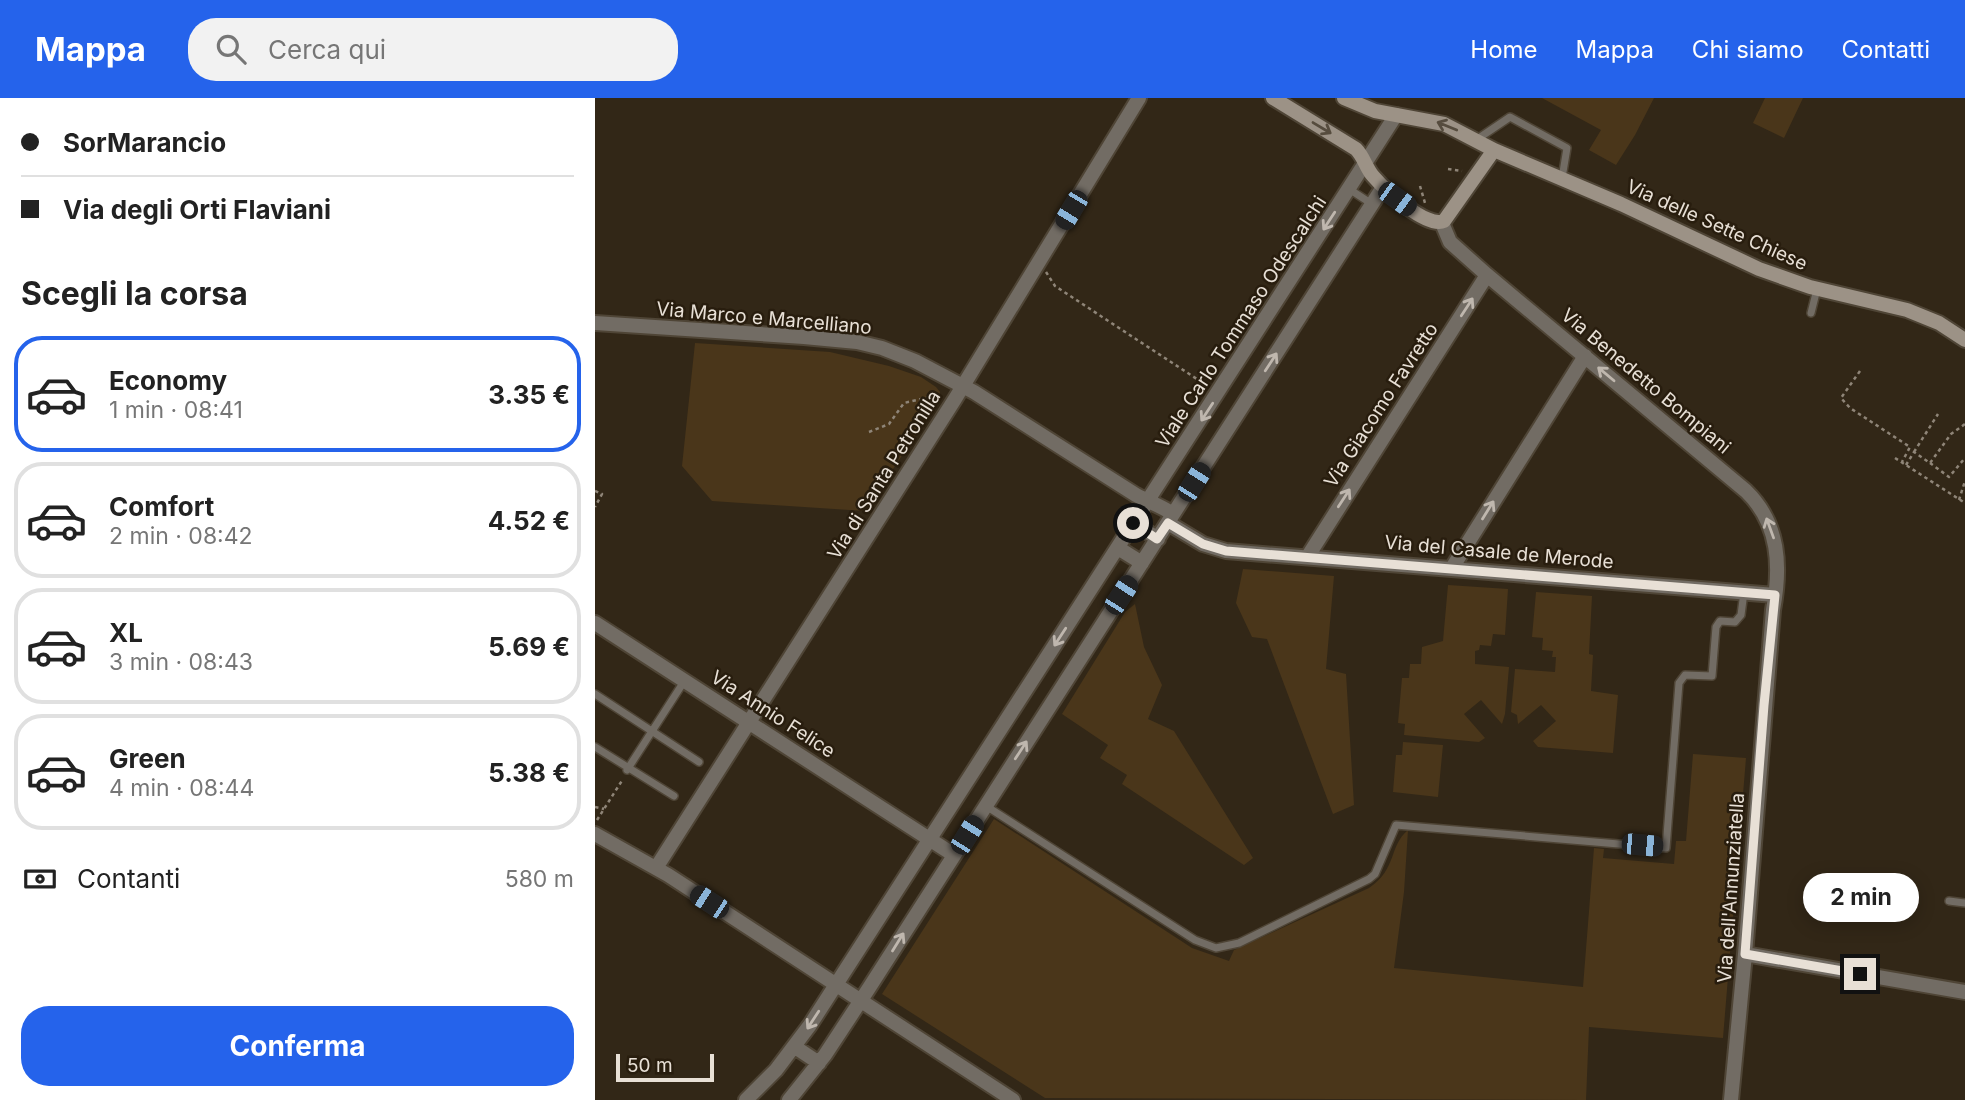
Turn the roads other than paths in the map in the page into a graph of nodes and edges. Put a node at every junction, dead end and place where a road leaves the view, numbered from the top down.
1 (1139, 98) edge
2 (1273, 98) edge
3 (1345, 98) edge
4 (1396, 115) junction
5 (1476, 140) junction
6 (1494, 150) junction
7 (1366, 163) junction
8 (1562, 178) junction
9 (1383, 187) junction
10 (1349, 189) junction
11 (1372, 204) junction
12 (1442, 223) junction
13 (1487, 275) junction
14 (1817, 289) junction
15 (1811, 313) dead end
16 (595, 323) edge
17 (1965, 340) edge
18 (1585, 356) junction
19 (963, 386) junction
20 (1142, 498) junction
21 (1171, 519) junction
22 (1133, 523) junction
23 (1157, 539) junction
24 (1118, 548) junction
25 (1220, 550) joint
26 (1308, 556) junction
27 (1143, 563) junction
28 (1452, 568) junction
29 (1744, 592) junction
30 (1775, 595) junction
31 (595, 623) edge
32 (685, 680) junction
33 (595, 694) edge
34 (750, 723) junction
35 (651, 731) junction
36 (595, 747) edge
37 (699, 762) dead end
38 (627, 770) junction
39 (674, 796) dead end
40 (985, 805) junction
41 (596, 827) edge
42 (929, 839) junction
43 (954, 855) junction
44 (656, 868) junction
45 (1949, 901) dead end
46 (1965, 903) edge
47 (1745, 954) junction
48 (837, 984) junction
49 (1965, 992) edge
50 (862, 1000) junction
51 (795, 1046) junction
52 (819, 1063) junction
53 (746, 1100) edge
54 (789, 1100) edge
55 (1013, 1100) edge
56 (1731, 1100) edge

1 - 19 street, Via di Santa Petronilla
2 -> 7 main road
3 - 4 main road
5 -> 4 main road, Via delle Sette Chiese
4 - 7 street, Viale Carlo Tommaso Odescalchi
5 - 6 main road, Via delle Sette Chiese
5 - 8 lane
6 - 8 main road, Via delle Sette Chiese
6 - 12 main road
7 - 9 main road
7 - 10 street, Viale Carlo Tommaso Odescalchi
8 - 14 main road, Via delle Sette Chiese
9 - 11 street
9 - 12 main road
10 - 11 lane
10 -> 20 street, Viale Carlo Tommaso Odescalchi
21 -> 11 street
12 - 13 street, Via Benedetto Bompiani
13 - 18 street, Via Benedetto Bompiani
26 -> 13 street, Via Giacomo Favretto
14 - 15 lane
14 - 17 main road, Via delle Sette Chiese
16 - 19 street, Via Marco e Marcelliano
28 -> 18 street
30 -> 18 street, Via Benedetto Bompiani
19 - 20 street, Via Marco e Marcelliano
19 - 34 street, Via di Santa Petronilla
20 - 21 street, Via Marco e Marcelliano
20 - 22 street, Viale Carlo Tommaso Odescalchi
21 - 23 street
21 - 25 street, Via Marco e Marcelliano
22 - 23 street
22 - 24 street, Viale Carlo Tommaso Odescalchi
23 - 27 street
24 - 27 street
24 -> 42 street, Viale Carlo Tommaso Odescalchi
25 - 26 street, Via del Casale de Merode
26 - 28 street, Via del Casale de Merode
40 -> 27 street
28 - 29 street, Via del Casale de Merode
29 - 30 street, Via del Casale de Merode
29 - 40 lane
30 - 47 street, Via dell'Annunziatella
31 - 32 street, Via Annio Felice
32 - 34 street, Via Annio Felice
32 - 35 lane
33 - 35 lane
34 - 42 street, Via Annio Felice
34 - 44 street, Via di Santa Petronilla
35 - 37 lane
35 - 38 lane
36 - 38 lane
38 - 39 lane
40 - 43 street
41 - 44 street
42 - 43 street
42 - 48 street
50 -> 43 street
44 - 48 street
45 - 46 lane
47 - 49 street
47 - 56 street, Via dell'Annunziatella
48 - 50 street
48 -> 51 street
50 - 52 street
50 - 55 street
51 - 52 street
51 - 53 street
52 - 54 street

